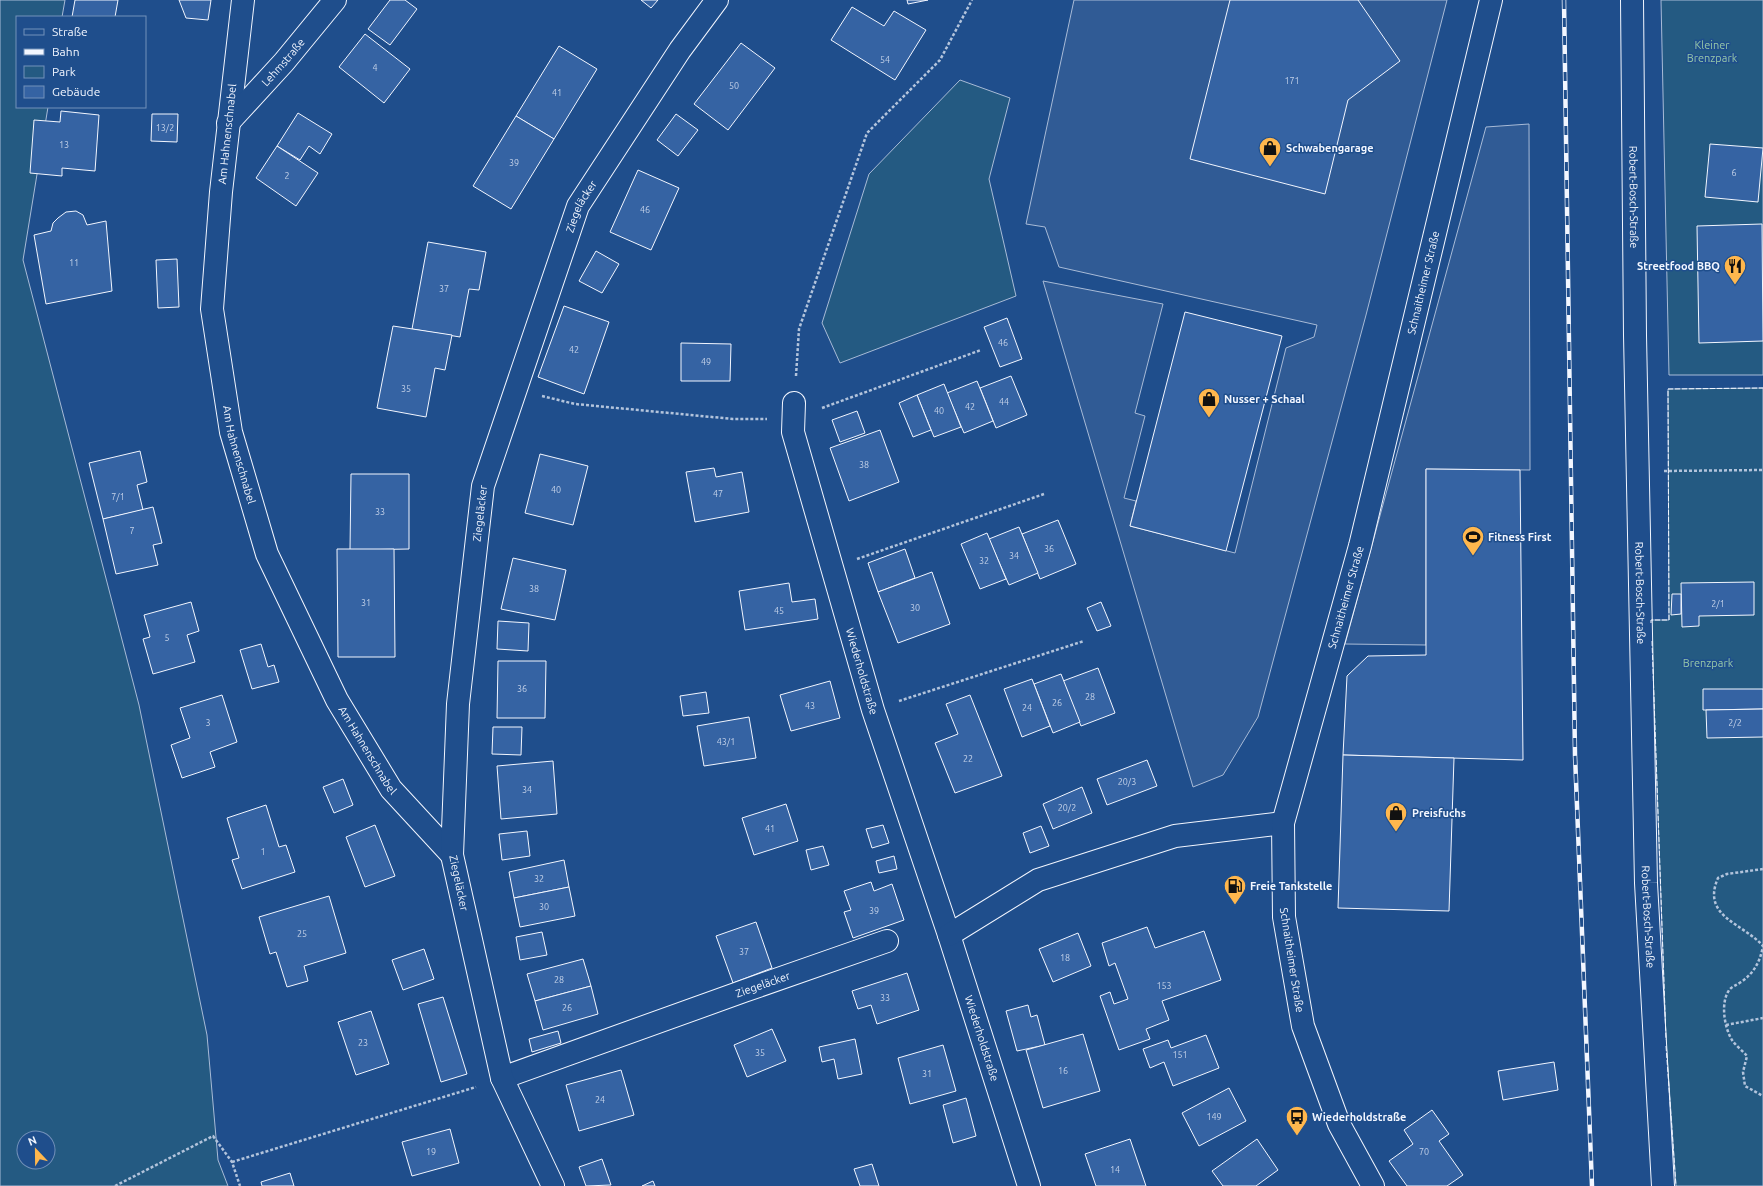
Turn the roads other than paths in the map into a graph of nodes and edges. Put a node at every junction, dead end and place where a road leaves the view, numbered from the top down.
1 (243, 0) edge
2 (335, 0) edge
3 (717, 0) edge
4 (1491, 0) edge
5 (1632, 0) edge
6 (228, 123) junction
7 (794, 411) road end
8 (1283, 823) junction
9 (452, 855) junction
10 (949, 935) junction
11 (887, 941) dead end
12 (502, 1078) junction
13 (553, 1186) edge
14 (1029, 1186) edge
15 (1373, 1186) edge
16 (1663, 1186) edge

1 - 6 street, Am Hahnenschnabel
2 - 6 street, Lehmstraße
3 - 9 street, Ziegeläcker
4 - 8 street, Schnaitheimer Straße
5 - 16 street, Robert-Bosch-Straße
6 - 9 street, Am Hahnenschnabel
7 - 10 street, Wiederholdstraße
8 - 10 street
8 - 15 street, Schnaitheimer Straße
9 - 12 street, Ziegeläcker
10 - 14 street, Wiederholdstraße
11 - 12 street, Ziegeläcker
12 - 13 street, Ziegeläcker

